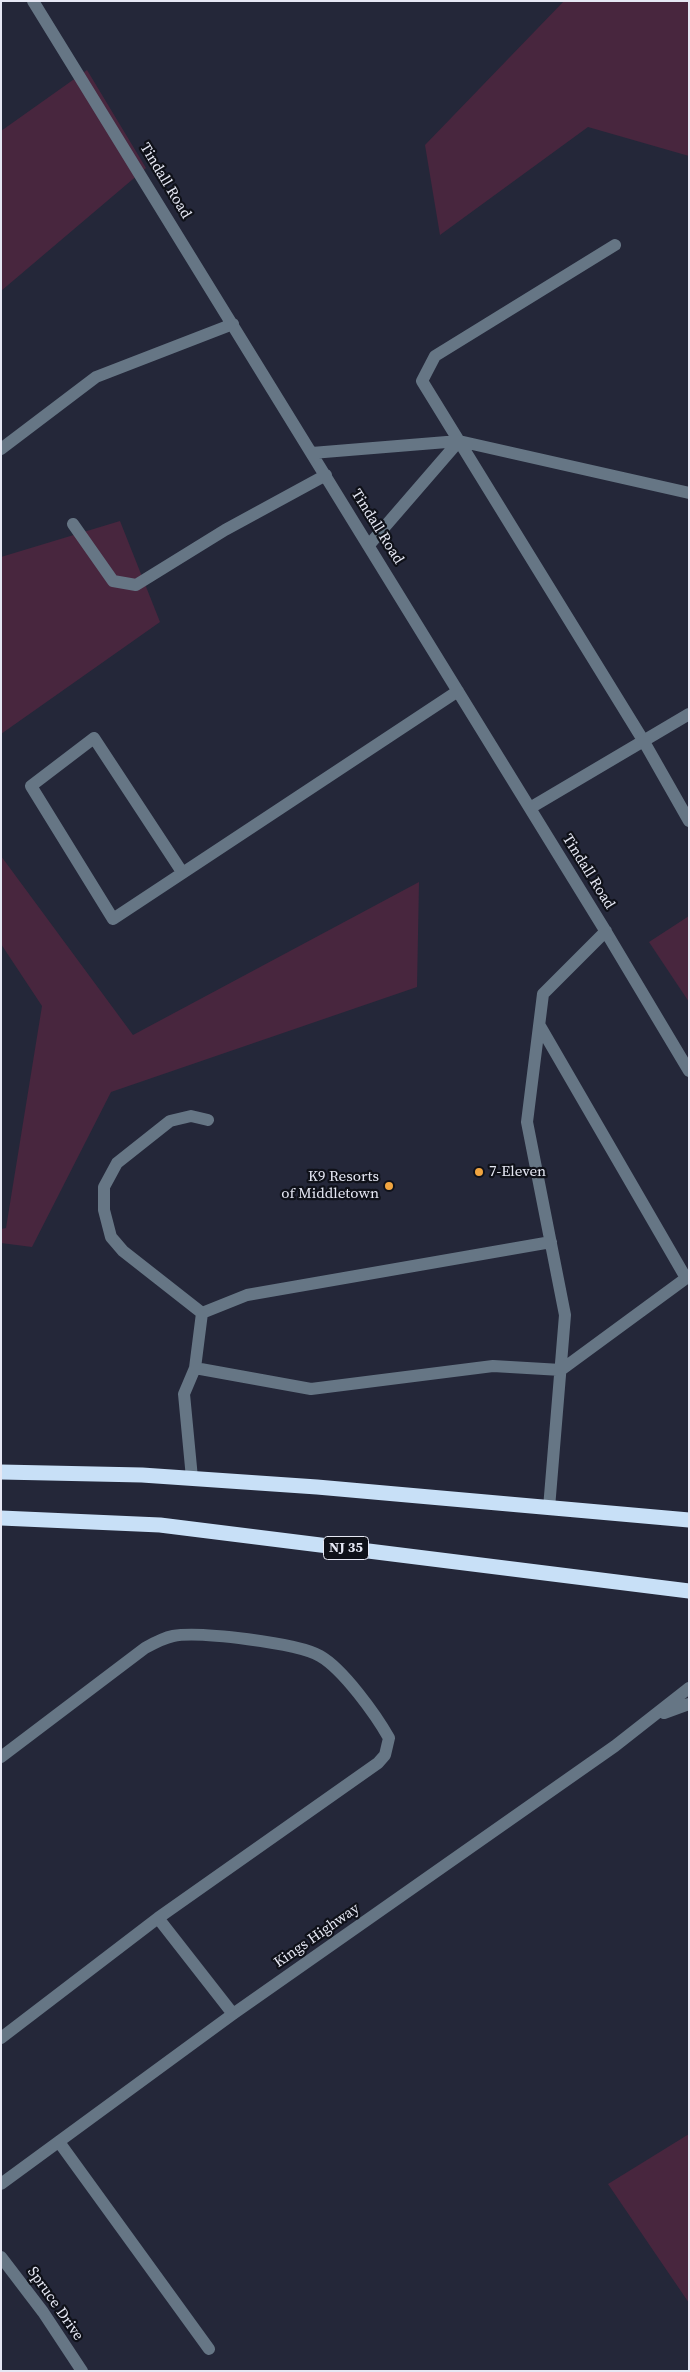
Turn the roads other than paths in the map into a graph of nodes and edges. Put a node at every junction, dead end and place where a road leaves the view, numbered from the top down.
1 (33, 1) edge
2 (615, 245) dead end
3 (233, 324) junction
4 (459, 441) junction
5 (1, 449) edge
6 (312, 453) junction
7 (326, 475) junction
8 (689, 493) edge
9 (73, 524) dead end
10 (369, 545) junction
11 (458, 691) junction
12 (689, 714) edge
13 (643, 740) junction
14 (530, 808) junction
15 (689, 821) edge
16 (182, 872) junction
17 (606, 931) junction
18 (540, 1026) junction
19 (689, 1071) edge
20 (208, 1120) dead end
21 (551, 1242) junction
22 (687, 1277) edge
23 (202, 1313) junction
24 (195, 1368) junction
25 (561, 1370) junction
26 (1, 1472) edge
27 (192, 1478) junction
28 (549, 1508) junction
29 (1, 1518) edge
30 (689, 1520) edge
31 (689, 1591) edge
32 (689, 1688) edge
33 (689, 1704) edge
34 (653, 1718) junction
35 (1, 1757) edge
36 (158, 1918) junction
37 (233, 2014) junction
38 (1, 2038) edge
39 (59, 2142) junction
40 (1, 2184) edge
41 (1, 2257) edge
42 (208, 2349) dead end
43 (82, 2371) edge

1 - 3 street, Tindall Road
2 - 4 street
3 - 5 street
3 - 6 street, Tindall Road
4 - 6 street
4 - 8 street
4 - 10 street
4 - 13 street
6 - 7 street, Tindall Road
7 - 9 street
7 - 10 street, Tindall Road
10 - 11 street, Tindall Road
11 - 14 street, Tindall Road
11 - 16 street
12 - 13 street
13 - 14 street
13 - 15 street
14 - 17 street, Tindall Road
16 - 16 street
17 - 18 street
17 - 19 street, Tindall Road
18 - 21 street
18 - 22 street
20 - 23 street
21 - 23 street
21 - 25 street
22 - 25 street
23 - 24 street
24 - 25 street
24 - 27 street
25 - 28 street
26 - 27 highway
27 - 28 highway
28 - 30 highway
29 - 31 highway, NJ 35
32 - 34 street, Kings Highway
33 - 34 street, Kings Highway
34 - 37 street, Kings Highway
35 - 36 street
36 - 37 street
36 - 38 street
37 - 39 street, Kings Highway
39 - 40 street, Kings Highway
39 - 42 street
41 - 43 street, Spruce Drive

